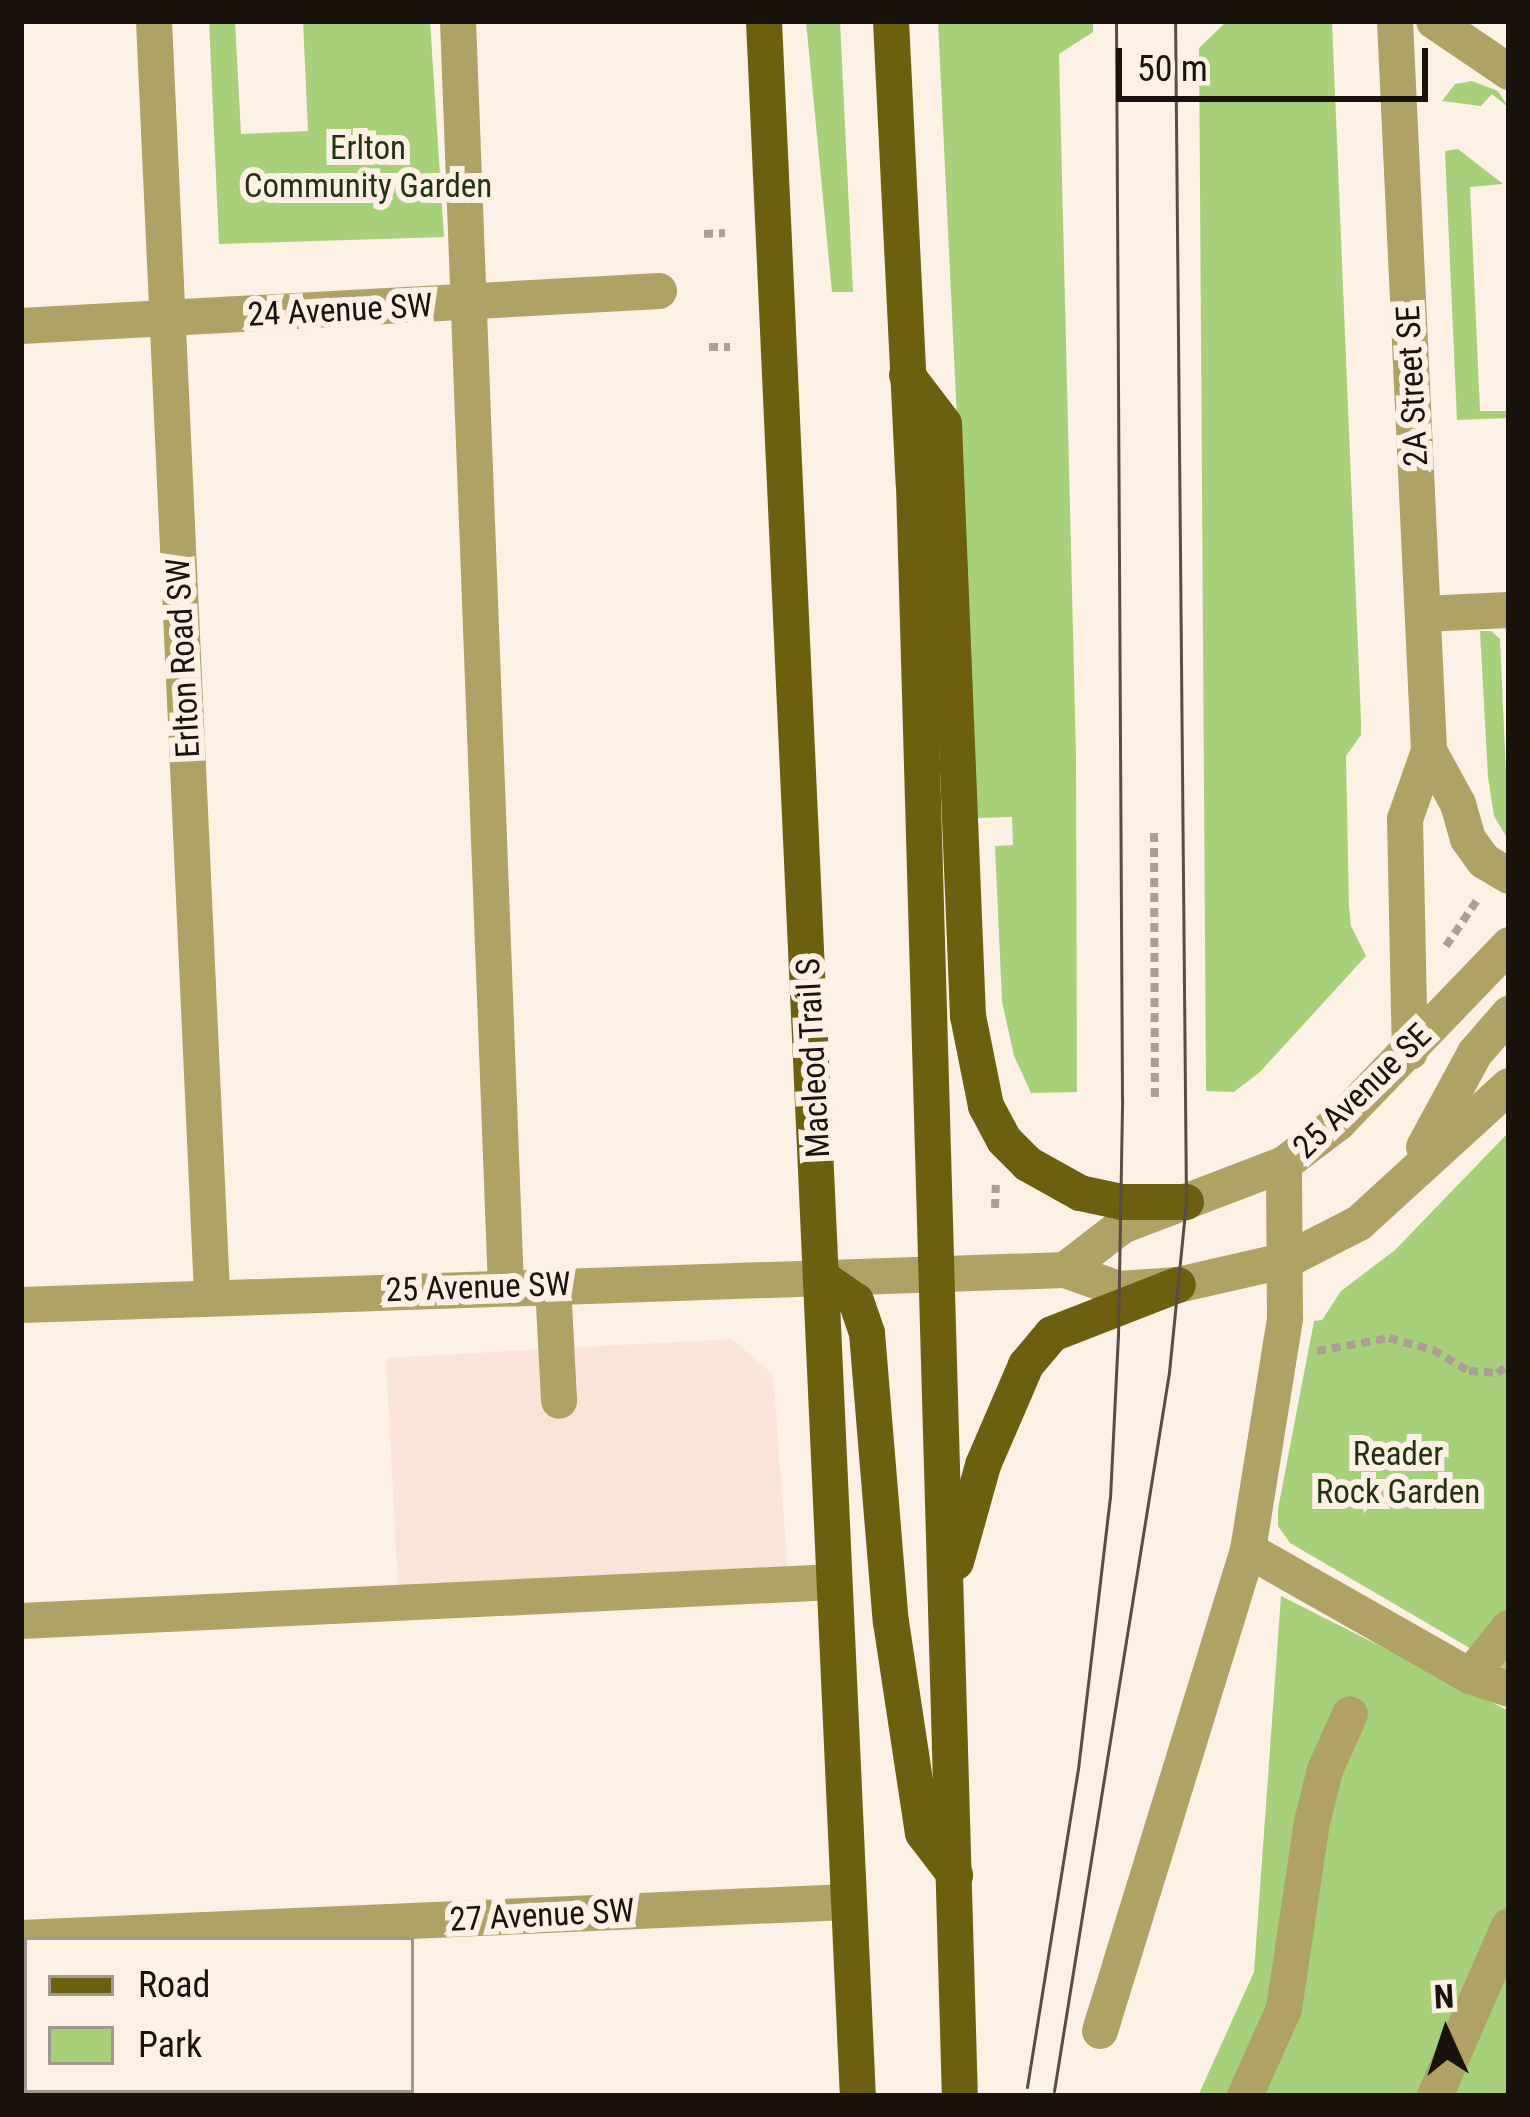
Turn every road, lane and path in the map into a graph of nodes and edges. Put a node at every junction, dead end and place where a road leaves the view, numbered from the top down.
1 (154, 21) edge
2 (458, 21) edge
3 (764, 21) edge
4 (891, 21) edge
5 (1395, 21) edge
6 (1434, 21) edge
7 (1504, 59) edge
8 (725, 233) dead end
9 (704, 234) dead end
10 (659, 291) dead end
11 (470, 302) junction
12 (167, 320) junction
13 (21, 326) edge
14 (709, 347) dead end
15 (730, 347) dead end
16 (907, 375) junction
17 (1509, 610) edge
18 (1423, 614) junction
19 (1429, 751) junction
20 (1154, 833) dead end
21 (1496, 885) edge
22 (1509, 944) edge
23 (1435, 962) dead end
24 (1509, 1014) edge
25 (1410, 1052) junction
26 (1509, 1086) edge
27 (1155, 1099) dead end
28 (1284, 1165) junction
29 (982, 1186) dead end
30 (1400, 1186) junction
31 (1186, 1202) junction
32 (995, 1208) dead end
33 (1287, 1260) junction
34 (1065, 1270) junction
35 (935, 1276) junction
36 (824, 1279) junction
37 (553, 1285) junction
38 (1178, 1285) junction
39 (506, 1286) junction
40 (212, 1295) junction
41 (21, 1305) edge
42 (1313, 1352) dead end
43 (1509, 1365) edge
44 (559, 1402) dead end
45 (1249, 1550) junction
46 (834, 1582) junction
47 (946, 1594) junction
48 (21, 1621) edge
49 (1509, 1628) edge
50 (1470, 1676) junction
51 (1509, 1689) edge
52 (1350, 1714) dead end
53 (955, 1875) junction
54 (847, 1902) junction
55 (1509, 1926) edge
56 (44, 1937) edge
57 (1100, 2031) dead end
58 (858, 2096) edge
59 (960, 2096) edge
60 (1245, 2096) edge
61 (1435, 2096) edge

1 - 12 street, Erlton Road SW
2 - 11 street
3 - 36 main road, Macleod Trail S
4 - 16 main road
5 - 18 street, 2A Street SE
6 - 7 street
8 - 9 path
10 - 11 street, 24 Avenue SW
11 - 12 street, 24 Avenue SW
11 - 39 street
12 - 13 street, 24 Avenue SW
12 - 40 street, Erlton Road SW
14 - 15 path
16 - 31 main road
16 - 35 main road
17 - 18 street
18 - 19 street, 2A Street SE
19 - 21 street, 2A Street SE
19 - 25 street, 2A Street SE
20 - 27 path
21 - 23 path
22 - 25 street, 25 Avenue SE
24 - 30 street
25 - 28 street, 25 Avenue SE
26 - 30 street
28 - 31 street, 25 Avenue SE
28 - 33 street
29 - 32 path
30 - 33 street
31 - 34 street, 25 Avenue SE
33 - 38 street
33 - 45 street
34 - 35 street
34 - 38 street
35 - 36 street, 25 Avenue SW
35 - 47 main road
36 - 37 street, 25 Avenue SW
36 - 46 main road, Macleod Trail S
36 - 53 main road
37 - 39 street, 25 Avenue SW
37 - 44 street
38 - 47 main road
39 - 40 street, 25 Avenue SW
40 - 41 street, 25 Avenue SW
42 - 43 path
45 - 50 street
45 - 57 street
46 - 48 street
46 - 54 main road, Macleod Trail S
47 - 53 main road
49 - 50 street
50 - 51 street
52 - 60 street
53 - 59 main road
54 - 56 street, 27 Avenue SW
54 - 58 main road, Macleod Trail S
55 - 61 street

